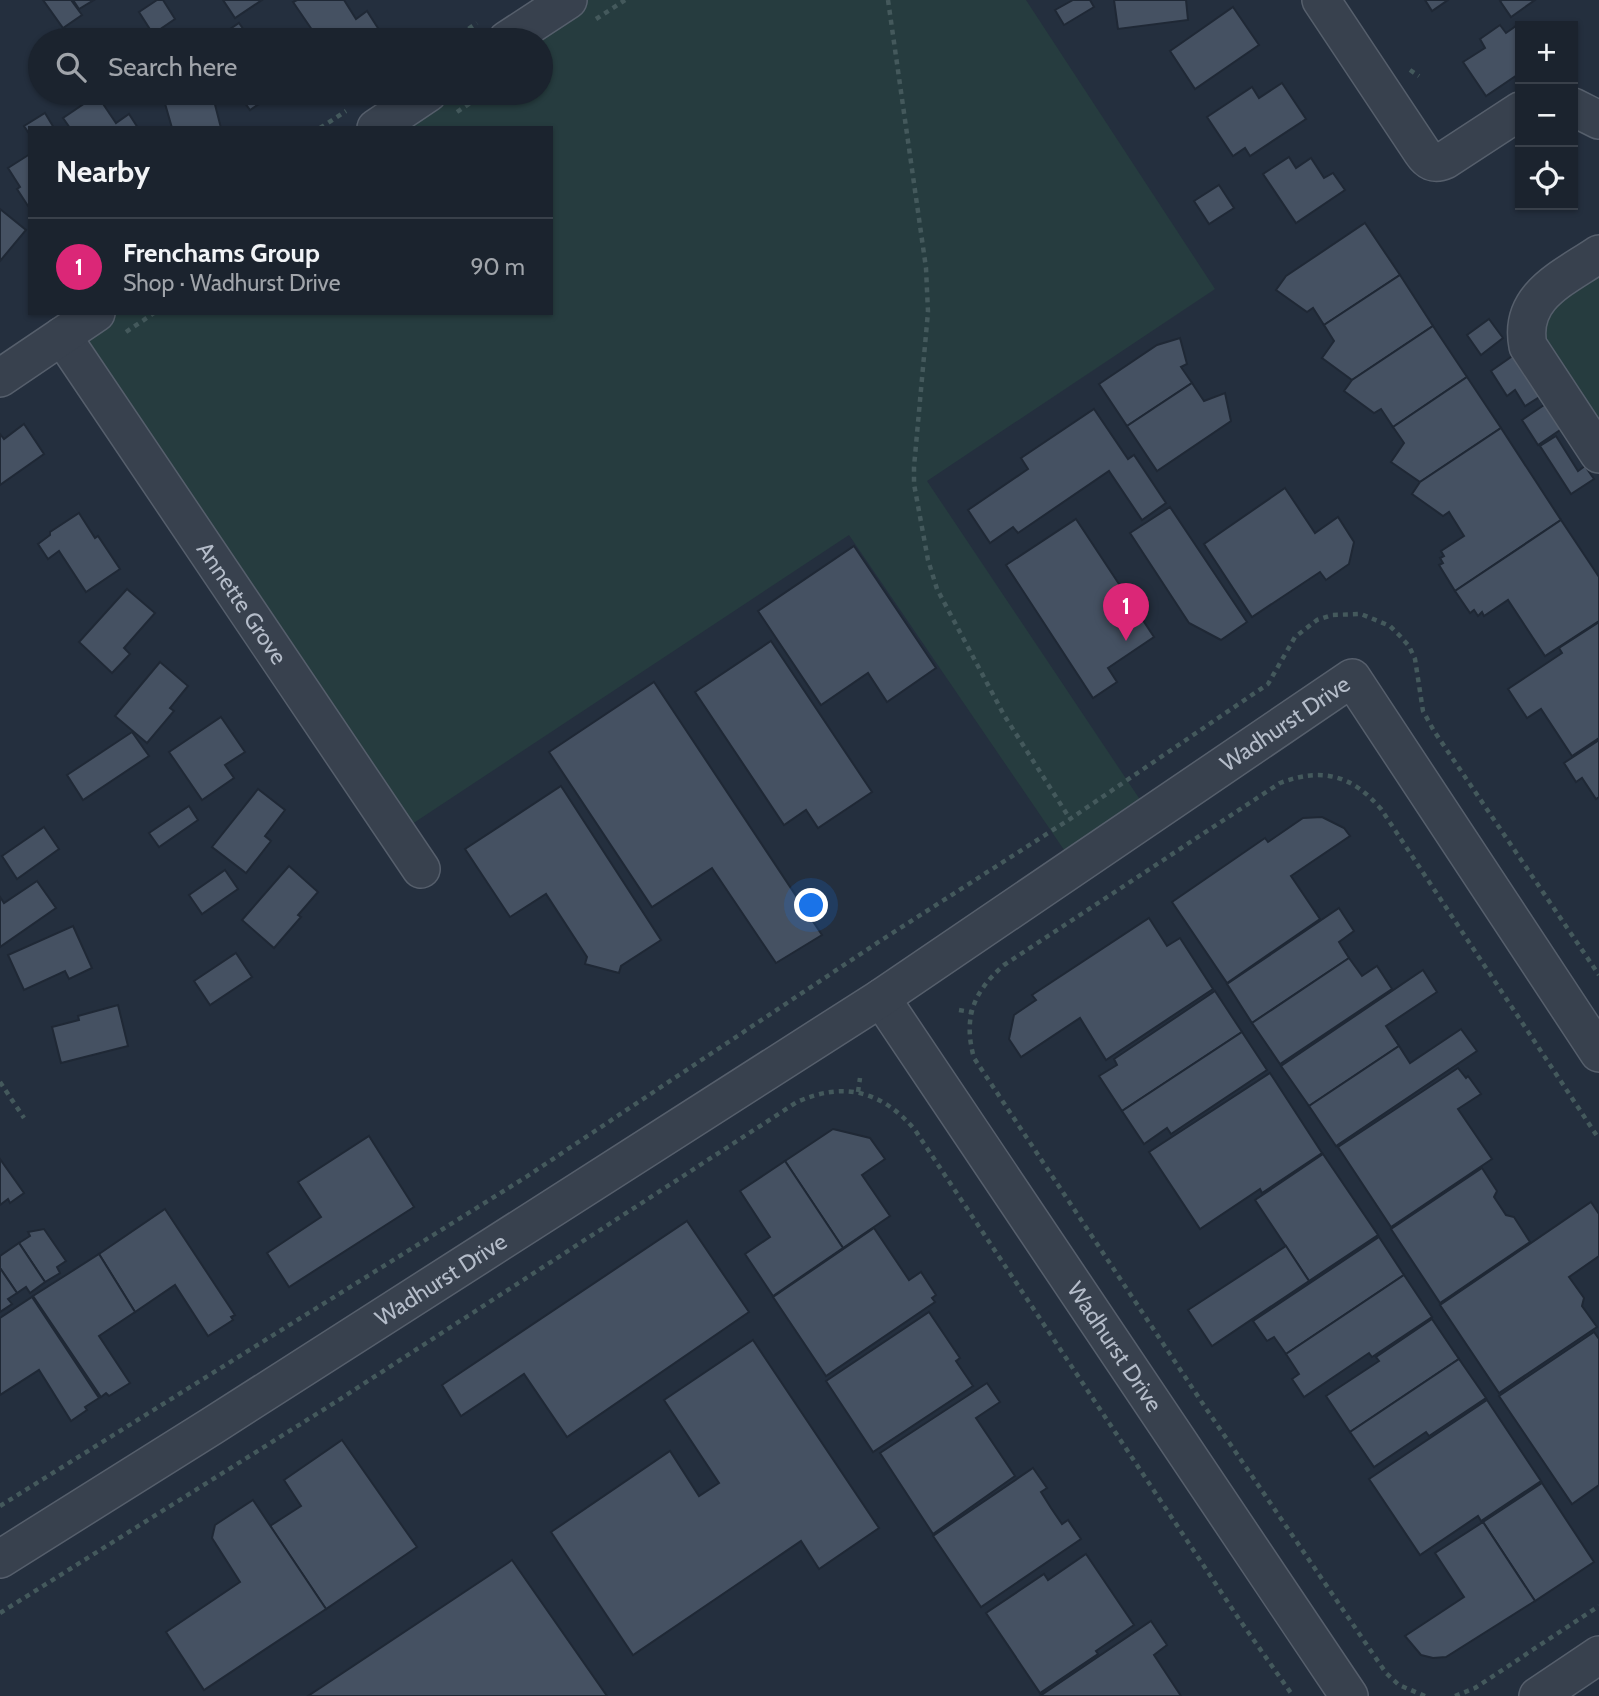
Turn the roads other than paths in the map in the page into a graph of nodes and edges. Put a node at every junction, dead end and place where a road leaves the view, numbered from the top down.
1 (568, 0) edge
2 (1321, 0) edge
3 (525, 28) edge
4 (410, 105) edge
5 (1578, 110) edge
6 (1515, 114) edge
7 (1599, 120) edge
8 (379, 126) edge
9 (1599, 254) edge
10 (106, 326) edge
11 (62, 336) junction
12 (0, 378) edge
13 (1599, 454) edge
14 (421, 869) dead end
15 (881, 998) junction
16 (1599, 1053) edge
17 (0, 1559) edge
18 (1599, 1655) edge
19 (1349, 1696) edge
20 (1538, 1696) edge

1 - 3 street
2 - 6 street
4 - 8 street
5 - 7 street
9 - 13 street
10 - 11 street
11 - 12 street
11 - 14 street, Annette Grove
15 - 16 street, Wadhurst Drive
15 - 17 street, Wadhurst Drive
15 - 19 street, Wadhurst Drive
18 - 20 street

